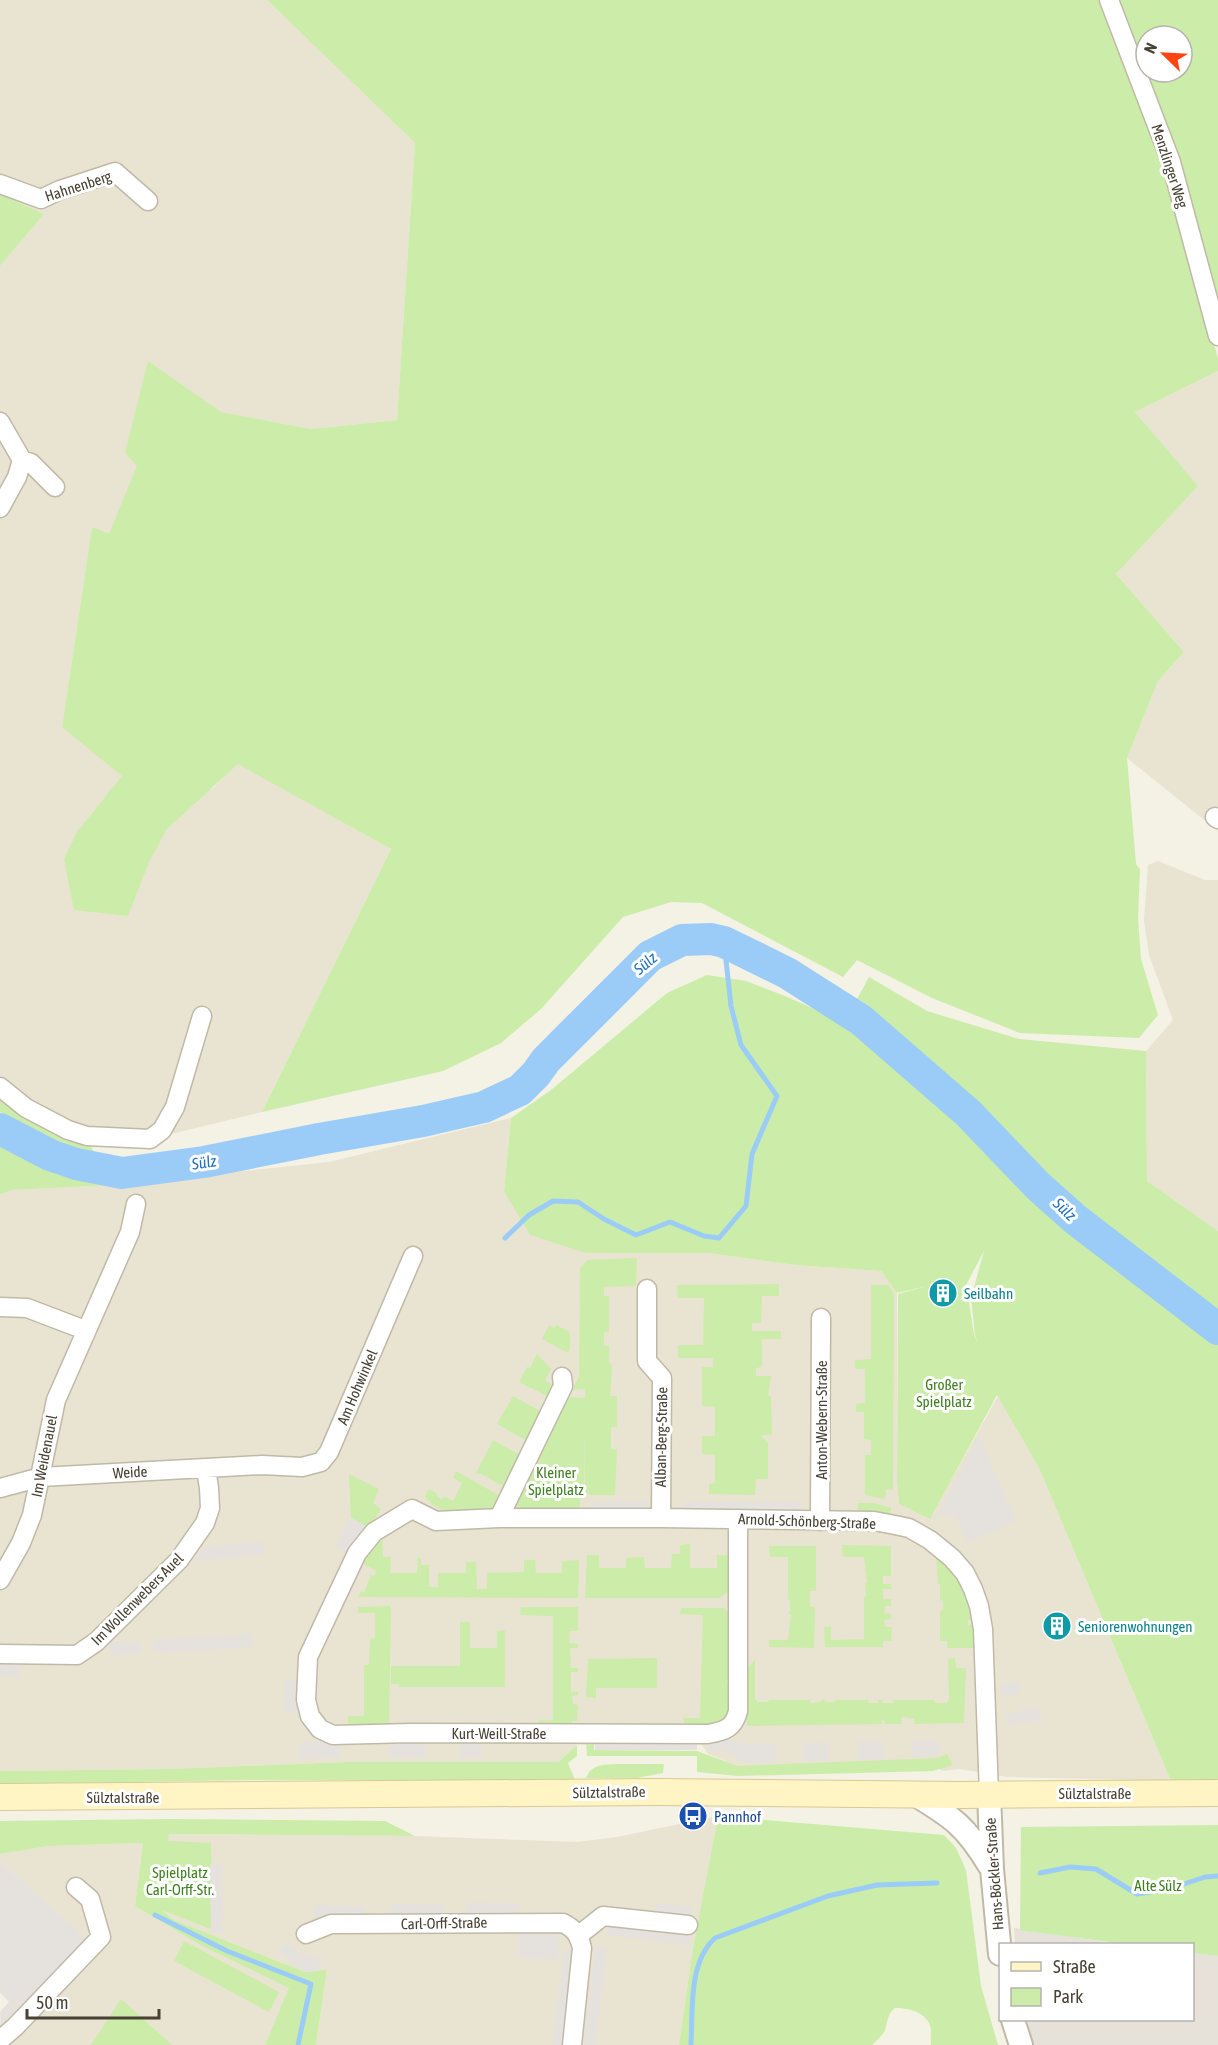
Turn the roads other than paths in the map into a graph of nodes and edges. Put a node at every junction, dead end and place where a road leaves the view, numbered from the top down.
1 (1109, 0) edge
2 (0, 184) edge
3 (148, 201) dead end
4 (1218, 336) edge
5 (0, 422) edge
6 (22, 460) junction
7 (55, 488) dead end
8 (0, 508) edge
9 (202, 1016) dead end
10 (0, 1087) edge
11 (136, 1204) dead end
12 (413, 1256) dead end
13 (647, 1289) dead end
14 (0, 1307) edge
15 (821, 1318) dead end
16 (85, 1330) junction
17 (562, 1377) dead end
18 (262, 1465) joint
19 (206, 1469) junction
20 (40, 1477) junction
21 (0, 1488) edge
22 (412, 1509) joint
23 (499, 1518) junction
24 (661, 1518) junction
25 (738, 1519) junction
26 (820, 1521) junction
27 (0, 1580) edge
28 (0, 1654) edge
29 (1218, 1793) edge
30 (914, 1794) junction
31 (989, 1794) junction
32 (0, 1797) edge
33 (992, 1869) junction
34 (76, 1887) dead end
35 (688, 1925) dead end
36 (306, 1934) dead end
37 (579, 1935) junction
38 (999, 1943) edge
39 (1014, 2021) edge
40 (0, 2040) edge
41 (572, 2045) edge
42 (1021, 2045) edge

1 - 4 street, Menzlinger Weg
2 - 3 street, Hahnenberg
5 - 6 street
6 - 7 street
6 - 8 street
9 - 10 street
11 - 16 street, Im Weidenauel
12 - 18 street, Am Hohwinkel
13 - 24 street, Alban-Berg-Straße
14 - 16 street
15 - 26 street, Anton-Webern-Straße
16 - 20 street, Im Weidenauel
17 - 23 street
18 - 19 street, Weide
19 - 20 street, Weide
19 - 28 street, Im Wollenwebers Auel
20 - 21 street, Weide
20 - 27 street, Im Weidenauel
22 - 23 street, Arnold-Schönberg-Straße
22 - 25 street, Kurt-Weill-Straße
23 - 24 street, Arnold-Schönberg-Straße
24 - 25 street, Arnold-Schönberg-Straße
25 - 26 street, Arnold-Schönberg-Straße
26 - 31 street, Arnold-Schönberg-Straße
29 - 31 main road, Sülztalstraße
30 - 31 main road, Sülztalstraße
30 - 32 main road, Sülztalstraße
30 - 33 street
31 - 33 street, Hans-Böckler-Straße
33 - 38 street, Hans-Böckler-Straße
34 - 40 street
35 - 37 street
36 - 37 street, Carl-Orff-Straße
37 - 41 street
39 - 42 street

